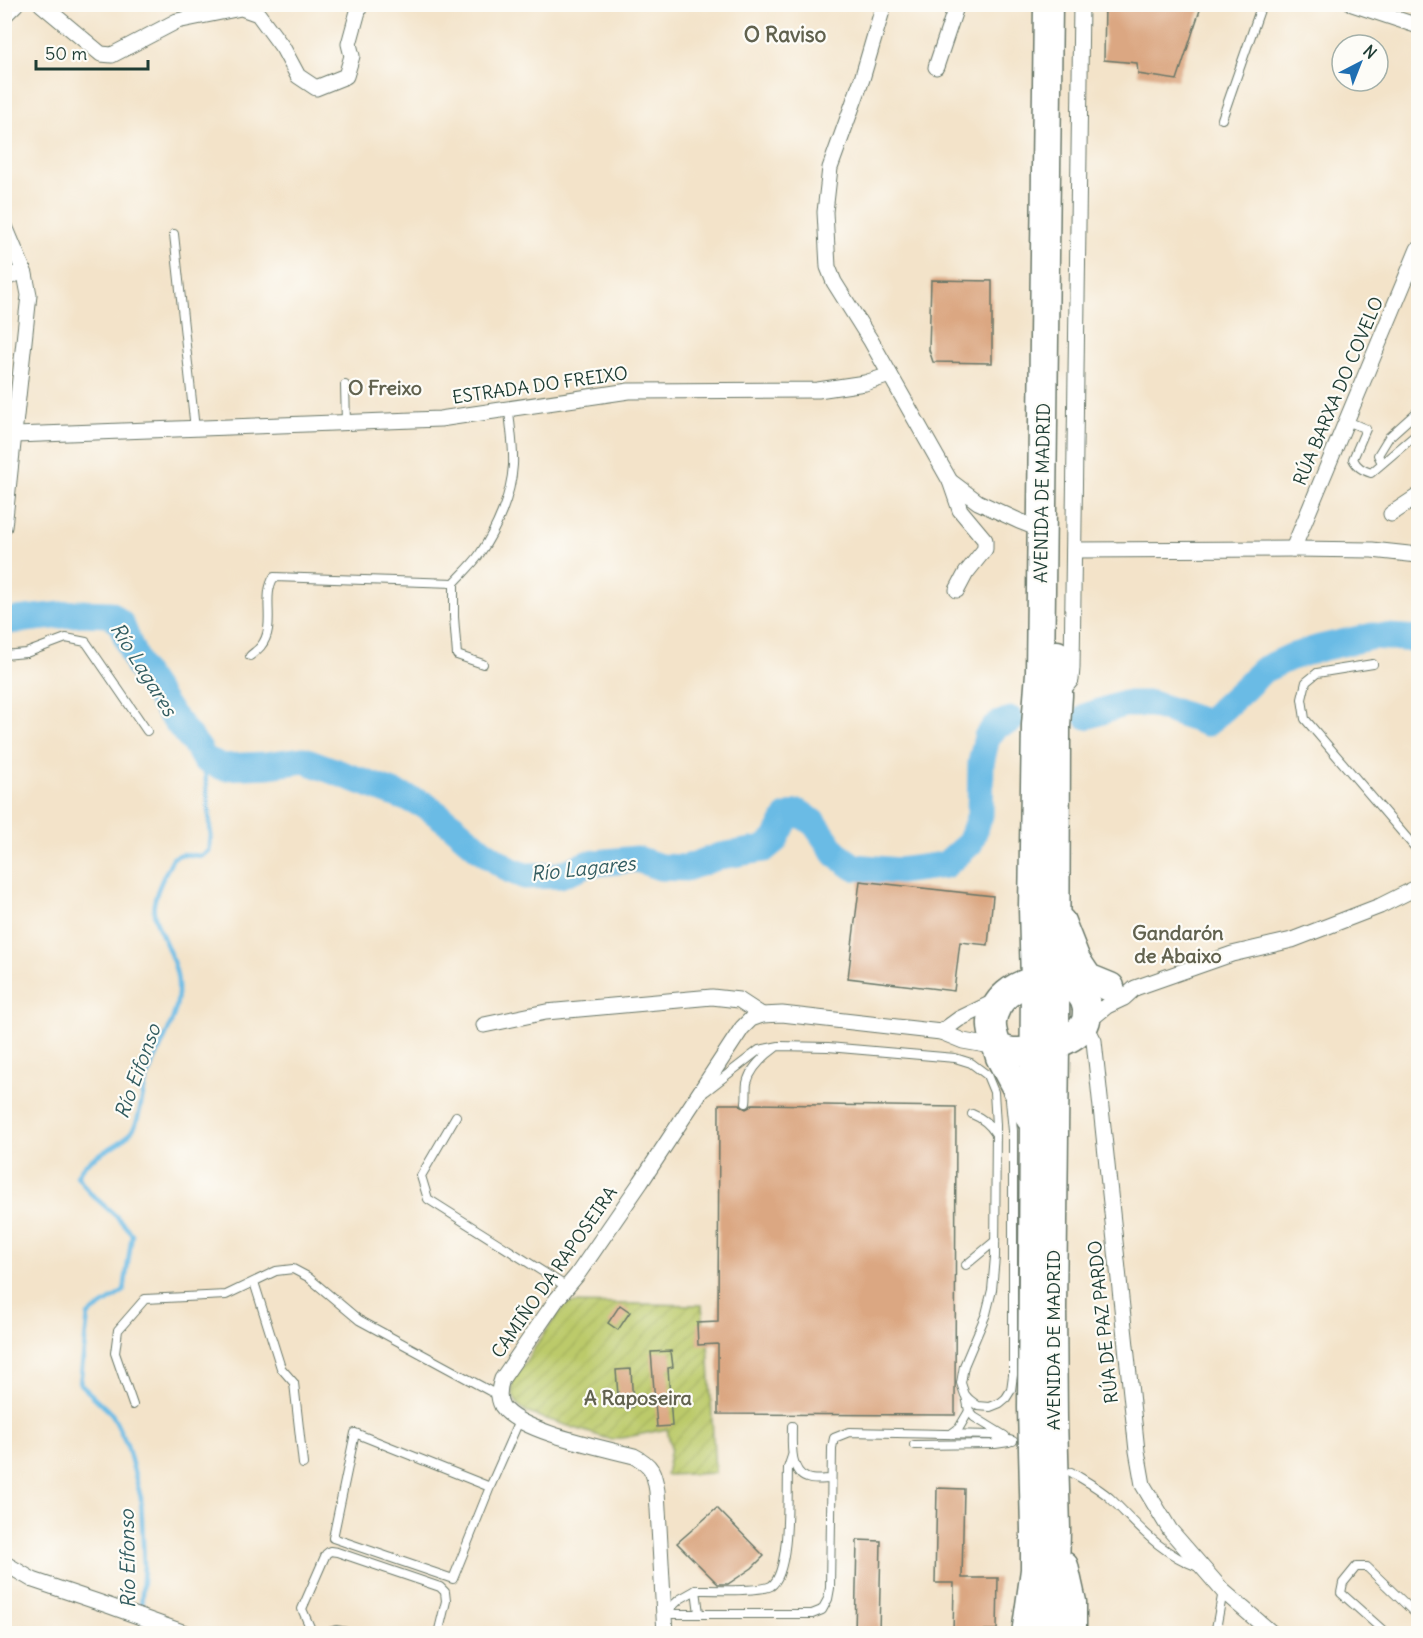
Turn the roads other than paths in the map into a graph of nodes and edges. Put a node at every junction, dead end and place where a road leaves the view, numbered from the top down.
1 (16, 4) edge
2 (41, 4) edge
3 (360, 4) edge
4 (884, 4) edge
5 (957, 4) edge
6 (1048, 4) edge
7 (1064, 4) edge
8 (1081, 4) edge
9 (1262, 4) edge
10 (1352, 4) edge
11 (4, 16) edge
12 (1419, 26) edge
13 (936, 67) dead end
14 (1222, 119) dead end
15 (4, 224) edge
16 (174, 234) dead end
17 (1419, 249) edge
18 (890, 375) junction
19 (345, 385) dead end
20 (508, 409) junction
21 (1419, 411) edge
22 (1347, 421) junction
23 (346, 423) junction
24 (195, 429) junction
25 (1419, 433) edge
26 (15, 435) junction
27 (1382, 463) junction
28 (950, 481) junction
29 (1419, 496) edge
30 (1391, 514) dead end
31 (5, 521) edge
32 (1042, 530) junction
33 (1293, 549) junction
34 (1074, 550) junction
35 (1419, 555) edge
36 (454, 583) junction
37 (957, 590) dead end
38 (4, 655) edge
39 (250, 656) dead end
40 (483, 664) dead end
41 (1373, 664) dead end
42 (1058, 695) junction
43 (147, 731) dead end
44 (1419, 851) edge
45 (1419, 887) edge
46 (1044, 909) junction
47 (1004, 997) junction
48 (1076, 1006) junction
49 (762, 1015) junction
50 (484, 1024) dead end
51 (941, 1032) junction
52 (779, 1046) junction
53 (997, 1047) junction
54 (1010, 1074) junction
55 (698, 1098) junction
56 (747, 1103) dead end
57 (972, 1114) dead end
58 (456, 1116) dead end
59 (1034, 1129) junction
60 (996, 1134) junction
61 (995, 1241) junction
62 (966, 1265) dead end
63 (254, 1282) junction
64 (567, 1287) junction
65 (965, 1395) junction
66 (499, 1396) junction
67 (133, 1405) dead end
68 (969, 1411) junction
69 (519, 1420) junction
70 (792, 1426) dead end
71 (951, 1434) junction
72 (1016, 1443) junction
73 (914, 1445) dead end
74 (792, 1456) junction
75 (303, 1464) dead end
76 (1071, 1472) dead end
77 (831, 1479) junction
78 (490, 1486) junction
79 (1056, 1529) junction
80 (4, 1563) edge
81 (1205, 1569) junction
82 (696, 1590) junction
83 (1223, 1591) junction
84 (699, 1613) junction
85 (664, 1614) junction
86 (1419, 1616) edge
87 (188, 1634) edge
88 (313, 1634) edge
89 (323, 1634) edge
90 (358, 1634) edge
91 (438, 1634) edge
92 (665, 1634) edge
93 (1026, 1634) edge
94 (1048, 1634) edge
95 (1072, 1634) edge
96 (1215, 1634) edge
97 (1273, 1634) edge
98 (1387, 1634) edge

1 - 11 street
2 - 3 street
4 - 18 street
5 - 13 street
6 - 32 highway, AVENIDA DE MADRID
7 - 42 highway, AVENIDA DE MADRID
8 - 34 street
9 - 14 lane
10 - 12 street
15 - 26 street
16 - 24 lane
17 - 22 street, RÚA BARXA DO COVELO
18 - 20 street, ESTRADA DO FREIXO
18 - 28 street
19 - 23 lane
20 - 23 street, ESTRADA DO FREIXO
20 - 36 lane
21 - 27 lane
22 - 27 lane
22 - 33 street, RÚA BARXA DO COVELO
23 - 24 street, ESTRADA DO FREIXO
24 - 26 street, ESTRADA DO FREIXO
25 - 27 lane
26 - 31 street
28 - 32 street
28 - 37 street
29 - 30 street
32 - 46 highway, AVENIDA DE MADRID
33 - 34 street
33 - 35 street
34 - 42 street
36 - 39 lane
36 - 40 lane
38 - 43 lane
41 - 44 lane
42 - 46 highway, AVENIDA DE MADRID
45 - 48 street
46 - 47 highway
46 - 48 highway, AVENIDA DE MADRID
46 - 48 highway
47 - 48 highway
47 - 51 street
47 - 53 highway
48 - 53 highway
48 - 59 highway, AVENIDA DE MADRID
48 - 79 highway, AVENIDA DE MADRID
48 - 81 street, RÚA DE PAZ PARDO
49 - 50 street
49 - 51 street
49 - 55 street, CAMIÑO DA RAPOSEIRA
51 - 53 street
52 - 55 lane
52 - 56 lane
52 - 60 lane
53 - 54 highway
54 - 59 highway
54 - 65 lane
55 - 64 street, CAMIÑO DA RAPOSEIRA
57 - 60 lane
58 - 64 lane
59 - 93 highway, AVENIDA DE MADRID
60 - 61 lane
61 - 62 lane
61 - 65 lane
63 - 66 lane
63 - 67 lane
63 - 75 lane
64 - 66 street, CAMIÑO DA RAPOSEIRA
65 - 68 lane
66 - 69 street
68 - 71 lane
68 - 72 lane
69 - 78 lane
69 - 85 street
70 - 74 lane
71 - 72 lane
71 - 77 lane
72 - 73 lane
74 - 77 lane
74 - 82 lane
76 - 81 lane
77 - 84 lane
78 - 78 lane
79 - 94 highway, AVENIDA DE MADRID
79 - 95 highway
80 - 87 street
81 - 83 street, RÚA DE PAZ PARDO
82 - 84 lane
82 - 85 lane
83 - 96 lane
83 - 97 street, RÚA DE PAZ PARDO
84 - 85 lane
85 - 92 street
86 - 98 lane
88 - 91 lane
89 - 90 lane

